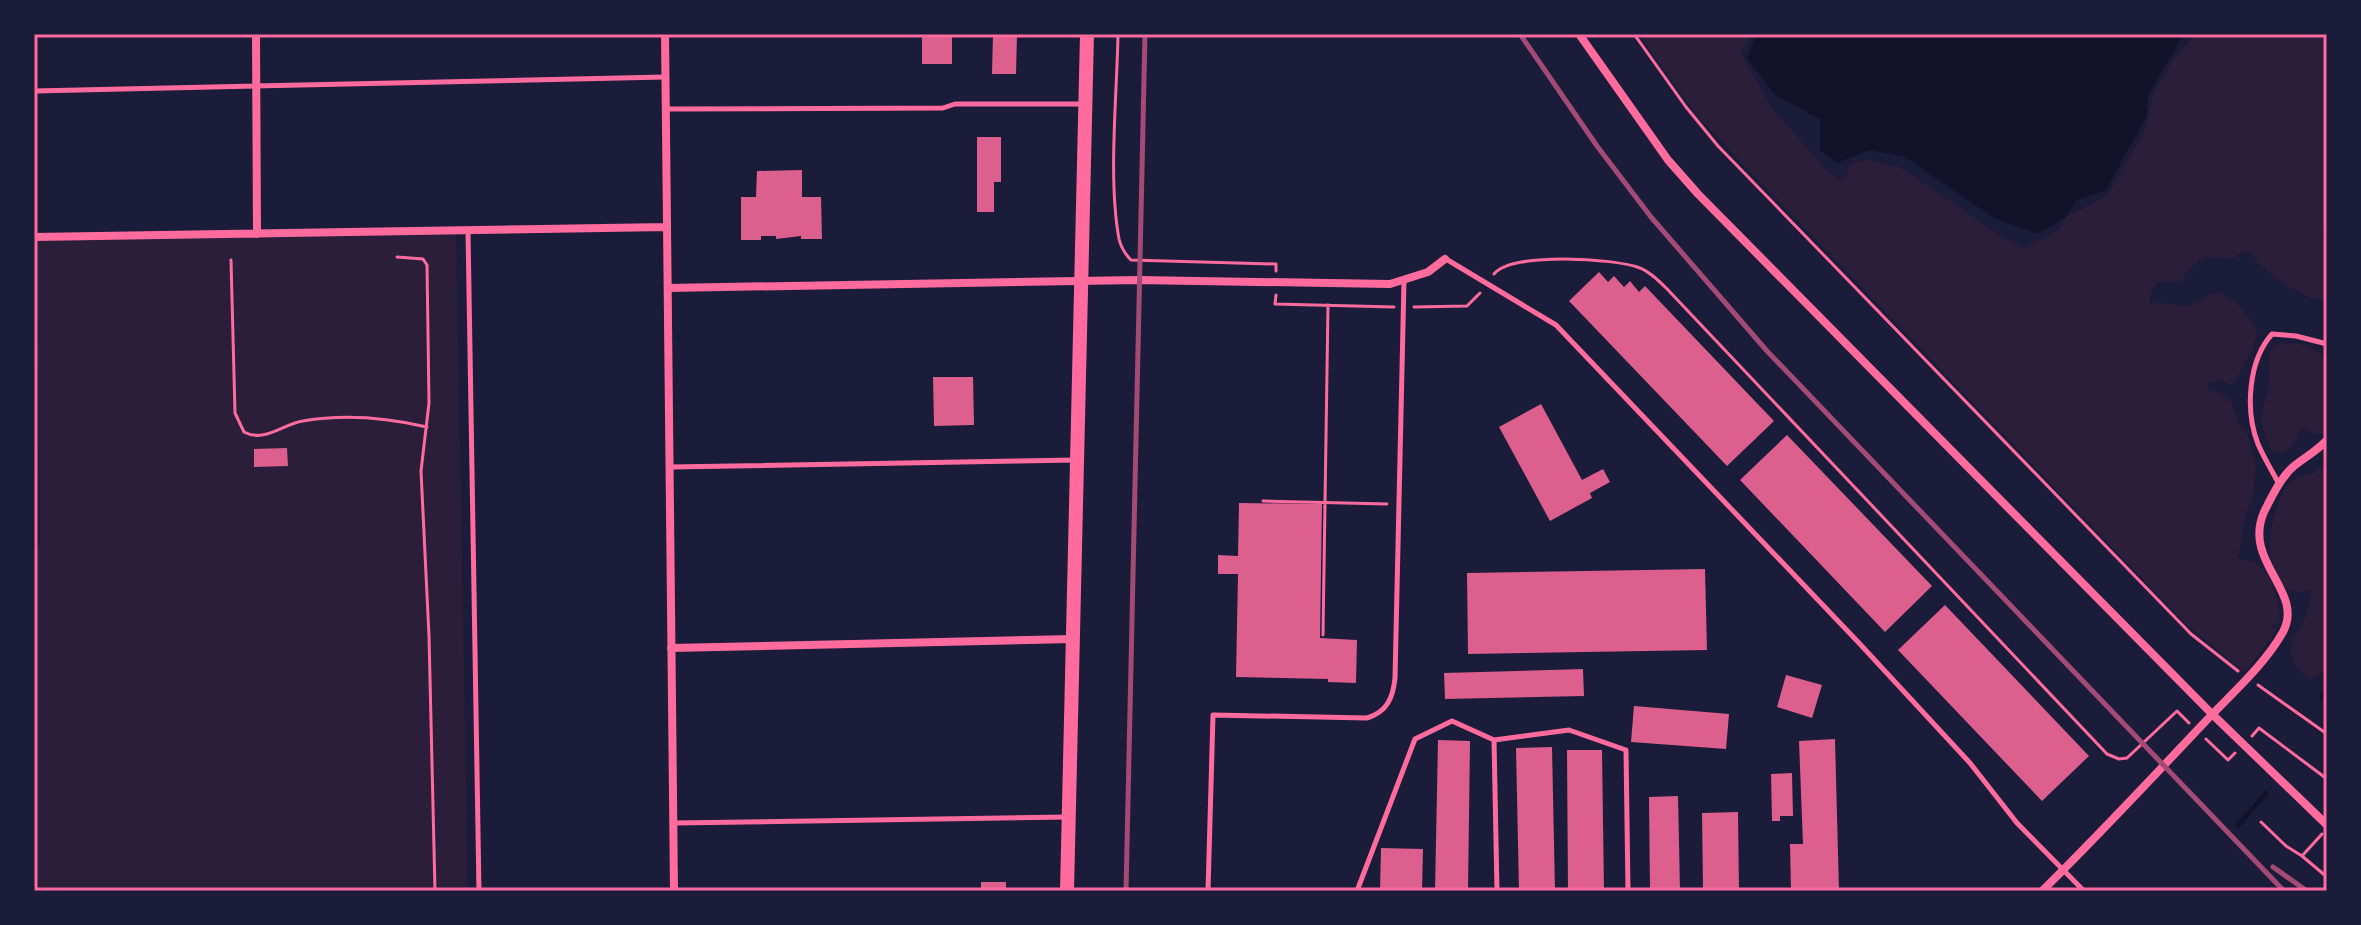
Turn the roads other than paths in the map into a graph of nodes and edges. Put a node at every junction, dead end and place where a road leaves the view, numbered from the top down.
1 (256, 34) edge
2 (665, 34) edge
3 (1087, 34) edge
4 (1579, 34) edge
5 (666, 77) junction
6 (256, 87) junction
7 (34, 91) edge
8 (1086, 104) junction
9 (666, 109) junction
10 (667, 227) junction
11 (468, 230) junction
12 (257, 234) junction
13 (34, 237) edge
14 (1445, 259) joint
15 (1404, 281) junction
16 (1081, 282) junction
17 (668, 288) junction
18 (2327, 344) edge
19 (2327, 440) edge
20 (1077, 460) junction
21 (669, 467) junction
22 (2280, 485) junction
23 (1073, 639) junction
24 (671, 648) junction
25 (2212, 714) junction
26 (1494, 740) junction
27 (1069, 817) junction
28 (673, 823) junction
29 (2327, 826) edge
30 (2063, 871) junction
31 (479, 891) edge
32 (674, 891) edge
33 (1067, 891) edge
34 (1208, 891) edge
35 (1357, 891) edge
36 (1497, 891) edge
37 (1628, 891) edge
38 (2042, 891) edge
39 (2084, 891) edge

1 - 6 street
2 - 5 street
3 - 8 main road
4 - 25 street
5 - 6 lane
5 - 9 street
6 - 7 lane
6 - 12 street
8 - 9 lane
8 - 16 main road
9 - 10 street
10 - 11 street
10 - 17 street
11 - 12 street
11 - 31 lane
12 - 13 street
14 - 15 street
14 - 30 lane
15 - 16 street
15 - 34 lane
16 - 17 street
16 - 20 main road
17 - 21 street
18 - 22 lane
19 - 22 street
20 - 21 lane
20 - 23 main road
21 - 24 street
22 - 25 street
23 - 24 street
23 - 27 main road
24 - 28 street
25 - 29 street
25 - 30 street
26 - 35 lane
26 - 36 lane
26 - 37 lane
27 - 28 lane
27 - 33 main road
28 - 32 street
30 - 38 street
30 - 39 lane

